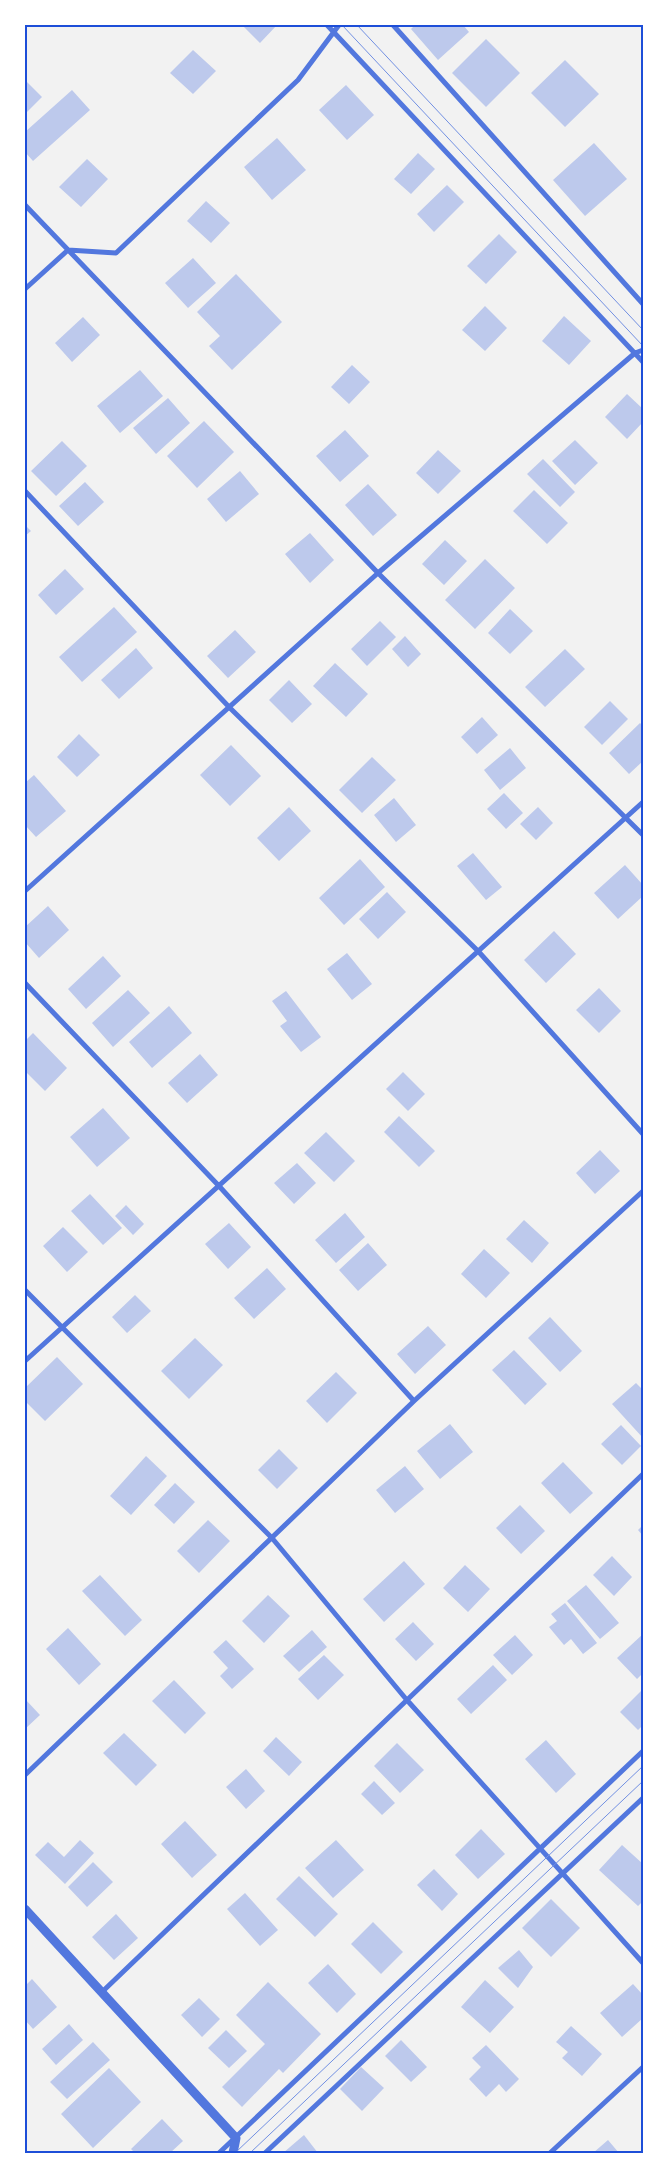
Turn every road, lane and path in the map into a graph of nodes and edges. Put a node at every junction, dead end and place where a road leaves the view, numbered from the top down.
1 (327, 25) edge
2 (339, 25) edge
3 (393, 25) edge
4 (334, 32) junction
5 (25, 205) edge
6 (68, 250) junction
7 (25, 288) edge
8 (643, 304) edge
9 (643, 350) edge
10 (635, 354) junction
11 (643, 362) edge
12 (25, 491) edge
13 (378, 573) junction
14 (230, 708) junction
15 (643, 802) edge
16 (626, 817) junction
17 (643, 835) edge
18 (25, 891) edge
19 (478, 951) junction
20 (25, 982) edge
21 (643, 1134) edge
22 (219, 1186) junction
23 (643, 1192) edge
24 (25, 1290) edge
25 (62, 1328) junction
26 (25, 1361) edge
27 (414, 1401) junction
28 (643, 1474) edge
29 (272, 1538) junction
30 (406, 1699) junction
31 (643, 1751) edge
32 (25, 1775) edge
33 (643, 1798) edge
34 (541, 1848) junction
35 (562, 1874) junction
36 (25, 1909) edge
37 (643, 1963) edge
38 (102, 1992) junction
39 (643, 2067) edge
40 (236, 2138) junction
41 (219, 2153) edge
42 (233, 2153) edge
43 (265, 2153) edge
44 (550, 2153) edge

1 - 4 street
2 - 4 street
3 - 8 street
4 - 6 street
4 - 10 street
5 - 6 street
6 - 7 street
6 - 13 street
9 - 10 street
10 - 11 street
10 - 13 street
12 - 14 street
13 - 14 street
13 - 16 street
14 - 18 street
14 - 19 street
15 - 16 street
16 - 17 street
16 - 19 street
19 - 21 street
19 - 22 street
20 - 22 street
22 - 25 street
22 - 27 street
23 - 27 street
24 - 25 street
25 - 26 street
25 - 29 street
27 - 29 street
28 - 30 street
29 - 30 street
29 - 32 street
30 - 34 street
30 - 38 street
31 - 34 street
33 - 35 street
34 - 35 street
34 - 40 street
35 - 37 street
35 - 43 street
36 - 38 street
38 - 40 street
39 - 44 street
40 - 41 street
40 - 42 street

